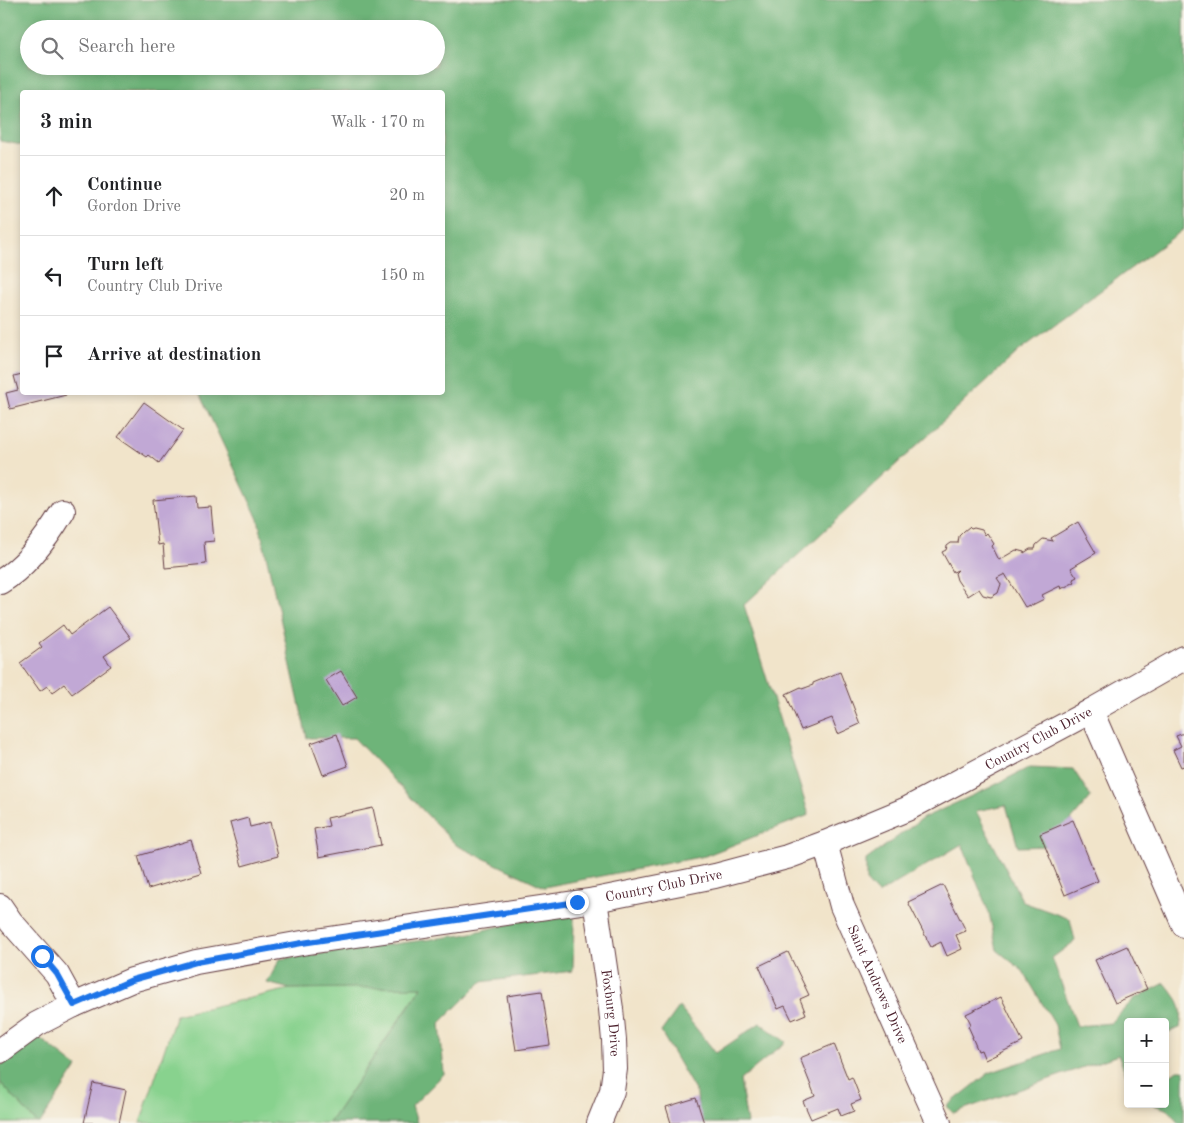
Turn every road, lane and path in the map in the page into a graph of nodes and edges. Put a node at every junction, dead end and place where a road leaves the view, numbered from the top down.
1 (63, 511) dead end
2 (0, 582) edge
3 (1184, 658) edge
4 (1091, 711) junction
5 (825, 843) junction
6 (595, 900) junction
7 (0, 906) edge
8 (1184, 925) edge
9 (74, 1005) junction
10 (0, 1051) edge
11 (599, 1123) edge
12 (939, 1123) edge

1 - 2 street
3 - 4 street, Country Club Drive
4 - 5 street, Country Club Drive
4 - 8 street
5 - 6 street, Country Club Drive
5 - 12 street, Saint Andrews Drive
6 - 9 street, Country Club Drive
6 - 11 street, Foxburg Drive
7 - 9 street
9 - 10 street, Country Club Drive

